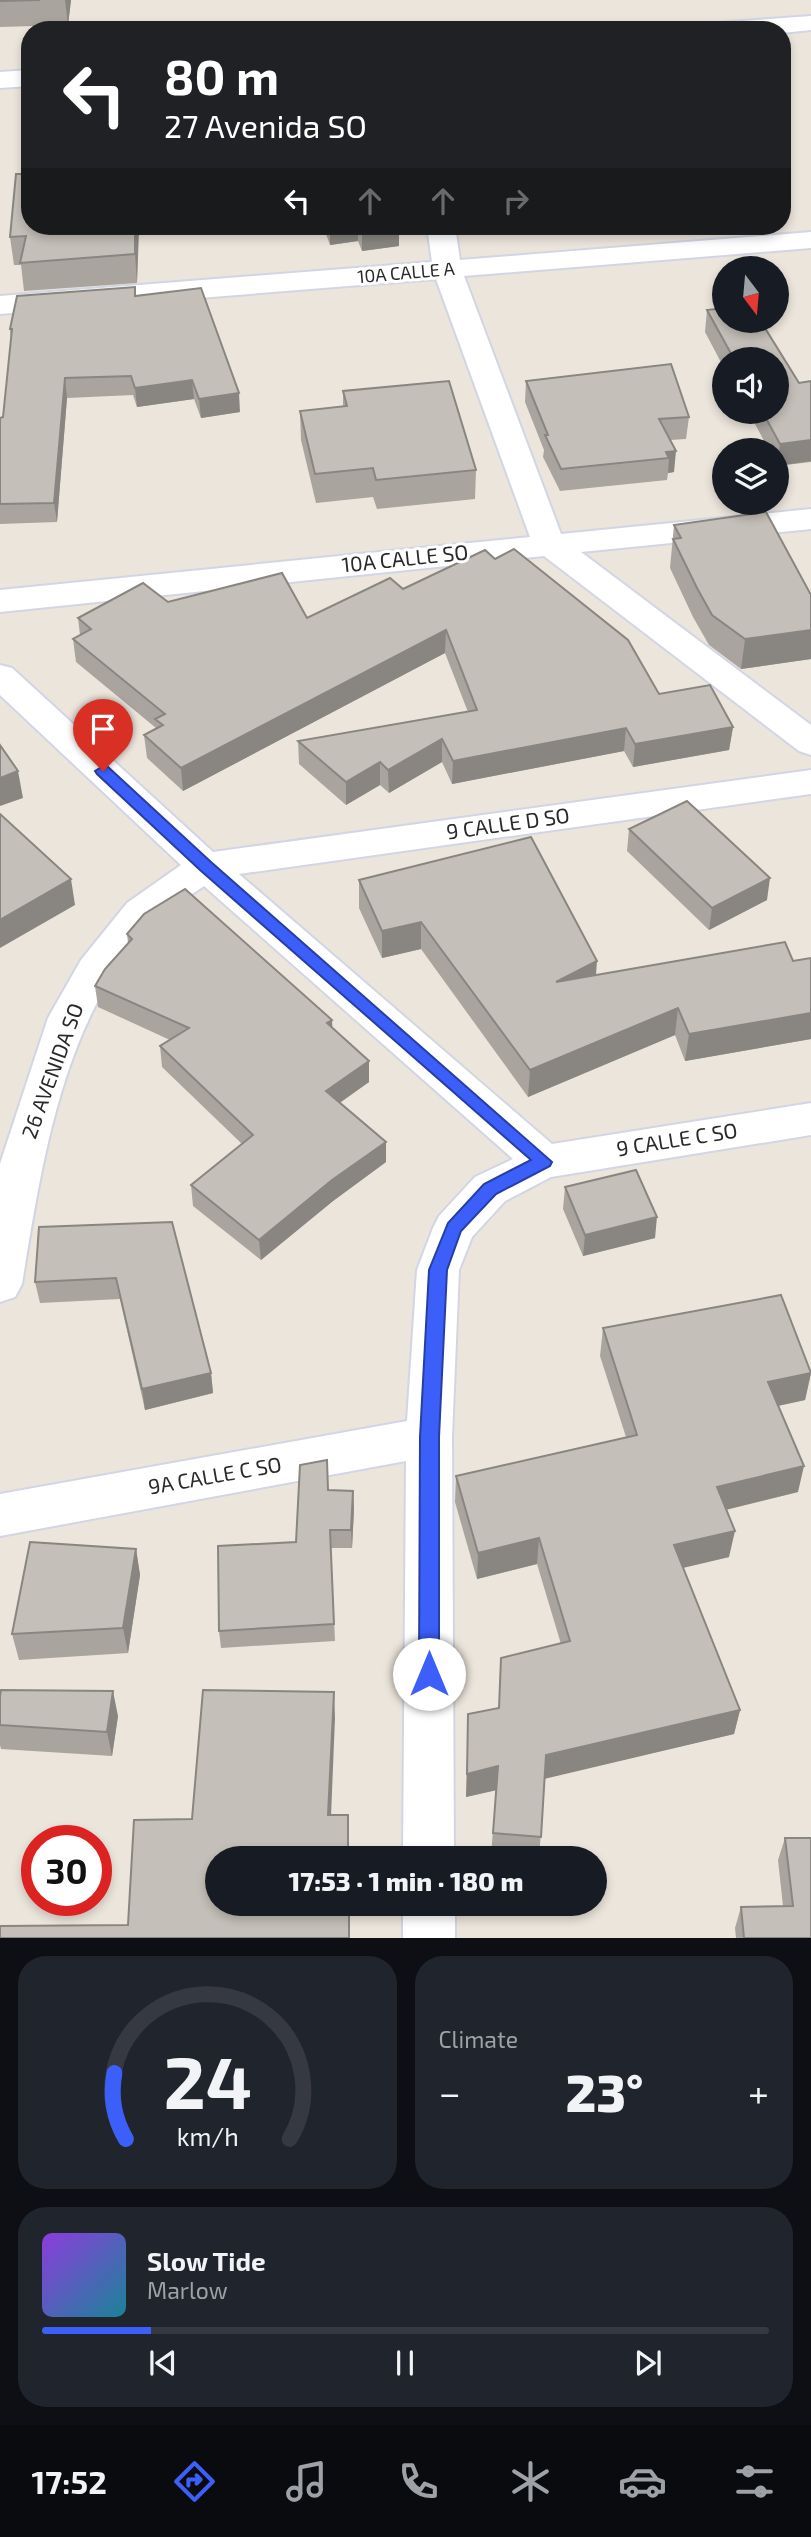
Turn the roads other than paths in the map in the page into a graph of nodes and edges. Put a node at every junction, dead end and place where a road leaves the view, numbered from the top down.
1 (21, 78) edge
2 (0, 79) edge
3 (442, 235) edge
4 (811, 240) edge
5 (447, 270) junction
6 (0, 305) edge
7 (811, 519) edge
8 (549, 544) junction
9 (0, 601) edge
10 (0, 676) edge
11 (811, 743) edge
12 (811, 782) edge
13 (205, 866) junction
14 (811, 1119) edge
15 (544, 1162) junction
16 (0, 1284) edge
17 (429, 1437) junction
18 (0, 1516) edge
19 (429, 1846) edge
20 (429, 1916) edge
21 (429, 1938) edge

1 - 2 street
3 - 5 street
4 - 5 street, 10A CALLE A
5 - 6 street, 10A CALLE A
5 - 8 street
7 - 8 street, 10A CALLE SO
8 - 9 street, 10A CALLE SO
8 - 11 street
10 - 13 street
12 - 13 street, 9 CALLE D SO
13 - 15 street
13 - 16 street, 26 AVENIDA SO
14 - 15 street, 9 CALLE C SO
15 - 17 street, 9 CALLE C SO
17 - 18 street, 9A CALLE C SO
17 - 19 street, 9 CALLE C SO
20 - 21 street

